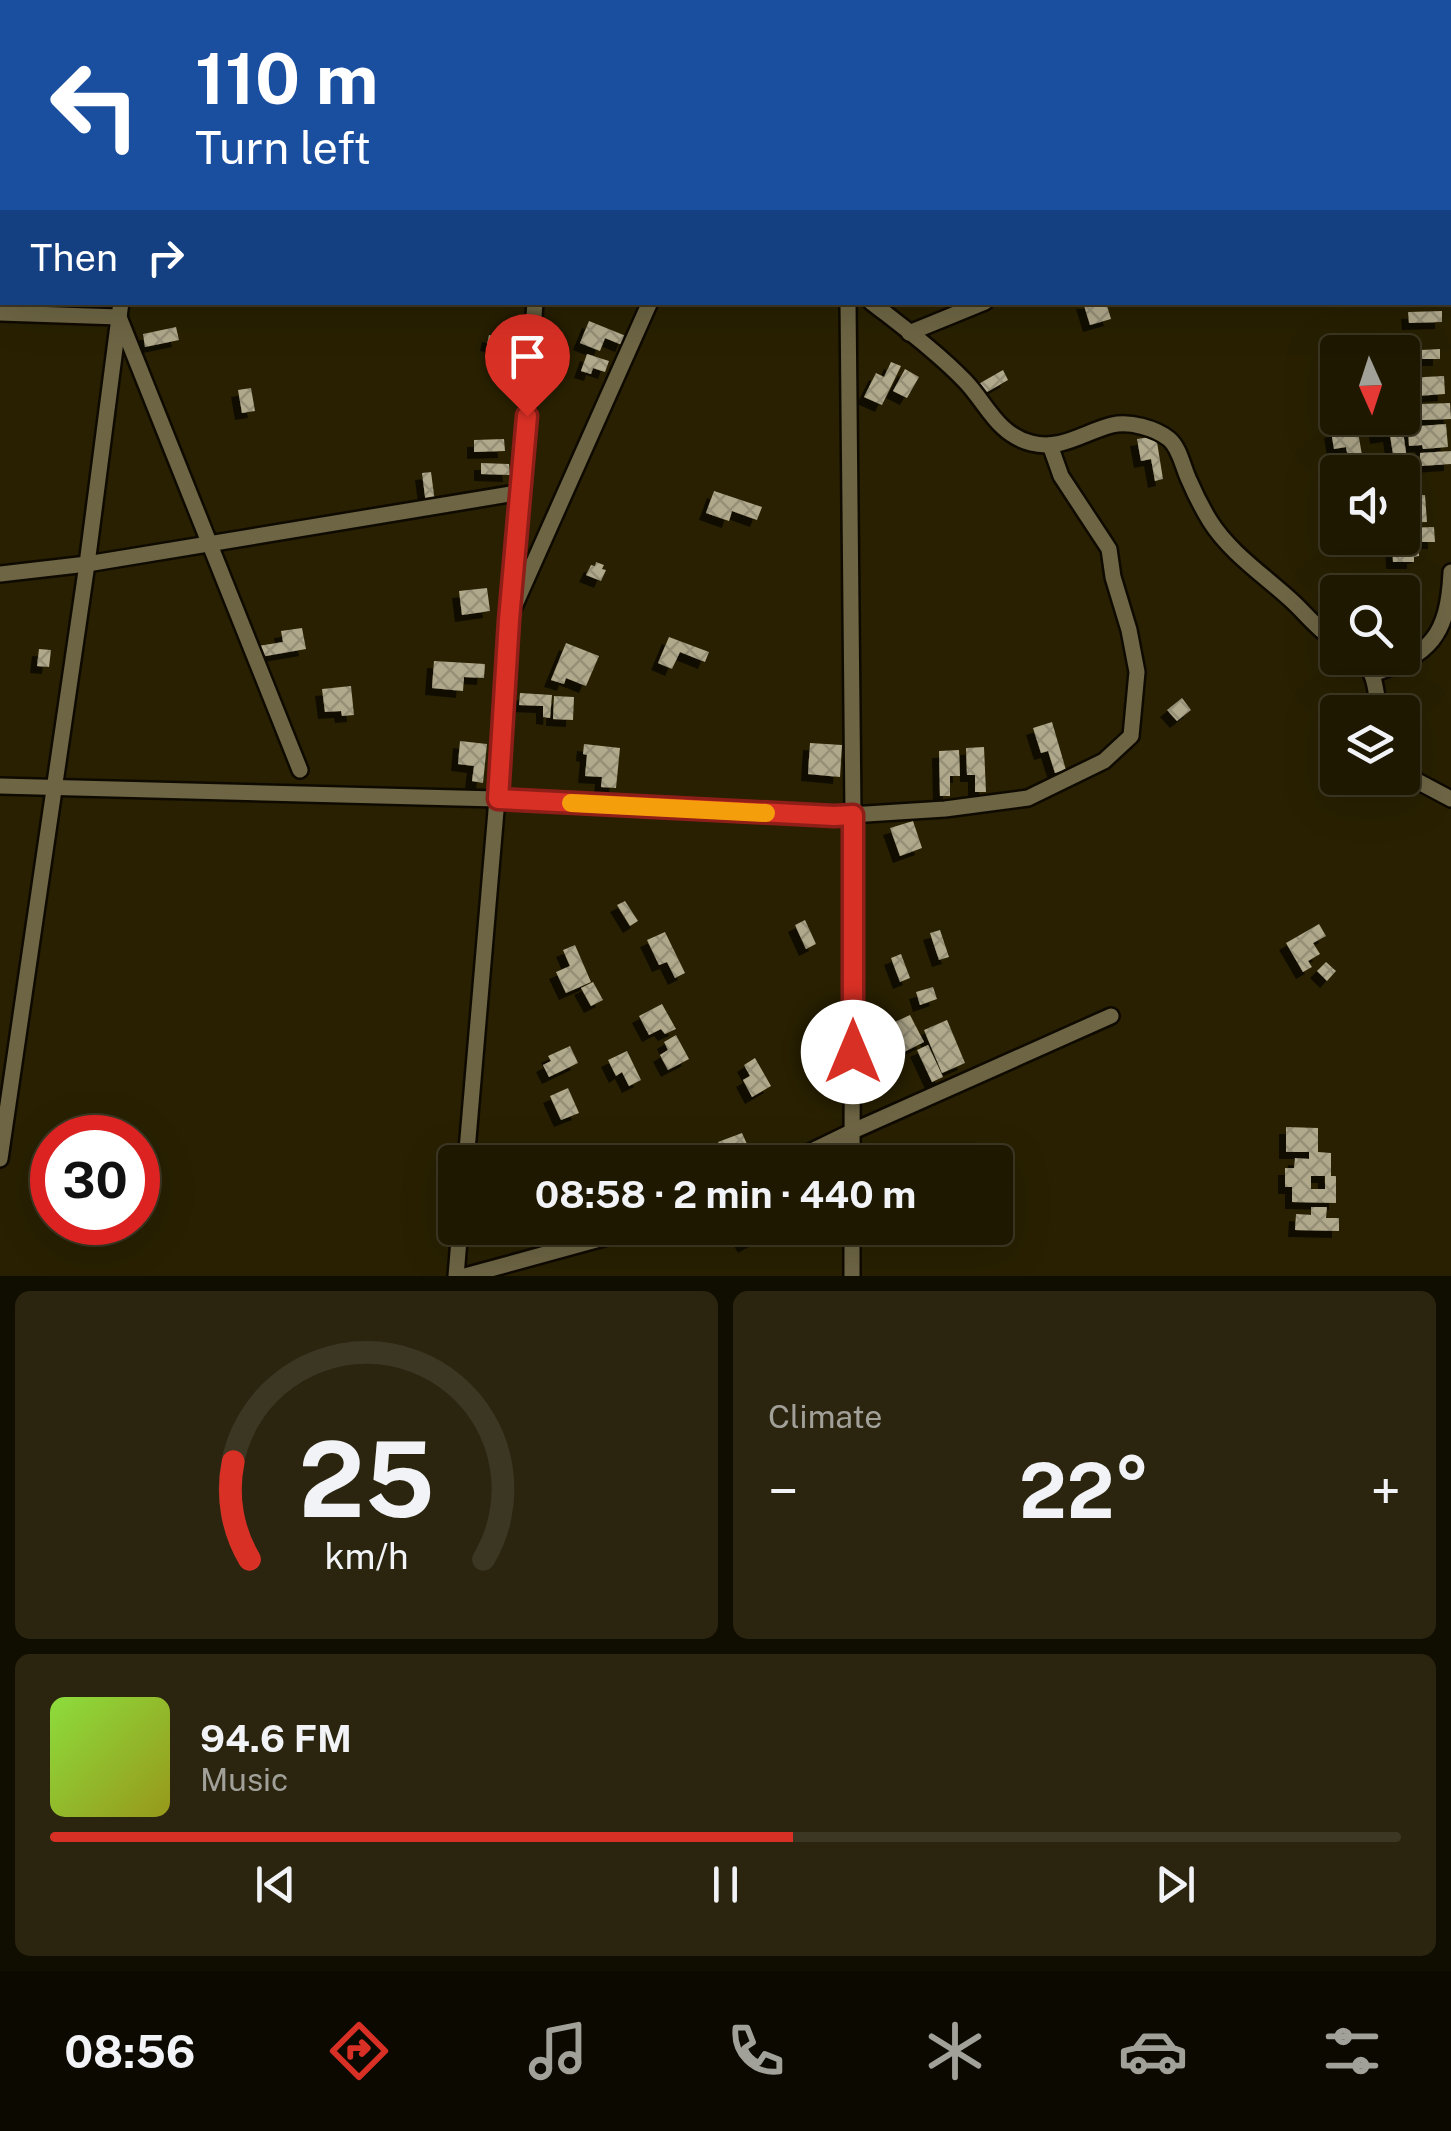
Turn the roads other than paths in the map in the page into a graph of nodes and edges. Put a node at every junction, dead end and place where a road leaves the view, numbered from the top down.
1 (535, 305) edge
2 (649, 305) edge
3 (848, 305) edge
4 (874, 305) edge
5 (978, 305) edge
6 (120, 310) edge
7 (0, 313) edge
8 (910, 332) junction
9 (1050, 445) junction
10 (522, 492) junction
11 (208, 544) junction
12 (87, 564) junction
13 (1451, 572) edge
14 (0, 574) edge
15 (509, 620) junction
16 (1320, 629) edge
17 (1420, 654) edge
18 (300, 770) dead end
19 (1420, 783) edge
20 (0, 786) edge
21 (54, 787) junction
22 (498, 799) junction
23 (1451, 799) edge
24 (853, 815) junction
25 (1111, 1016) dead end
26 (852, 1131) junction
27 (467, 1145) edge
28 (824, 1145) edge
29 (852, 1145) edge
30 (0, 1159) edge
31 (459, 1245) edge
32 (578, 1245) edge
33 (852, 1245) edge
34 (456, 1276) edge
35 (465, 1276) edge
36 (852, 1276) edge

1 - 10 street
2 - 15 street
3 - 24 street
4 - 8 street
5 - 8 street
6 - 7 street
6 - 11 street
6 - 12 street
8 - 9 street
9 - 16 street
9 - 24 street
10 - 11 street
10 - 15 street
11 - 12 street
11 - 18 street
12 - 14 street
12 - 21 street
13 - 17 street
15 - 22 street
19 - 23 street
20 - 21 street
21 - 22 street
21 - 30 street
22 - 24 street
22 - 27 street
24 - 26 street
25 - 26 street
26 - 28 street
26 - 29 street
31 - 34 street
32 - 35 street
33 - 36 street

